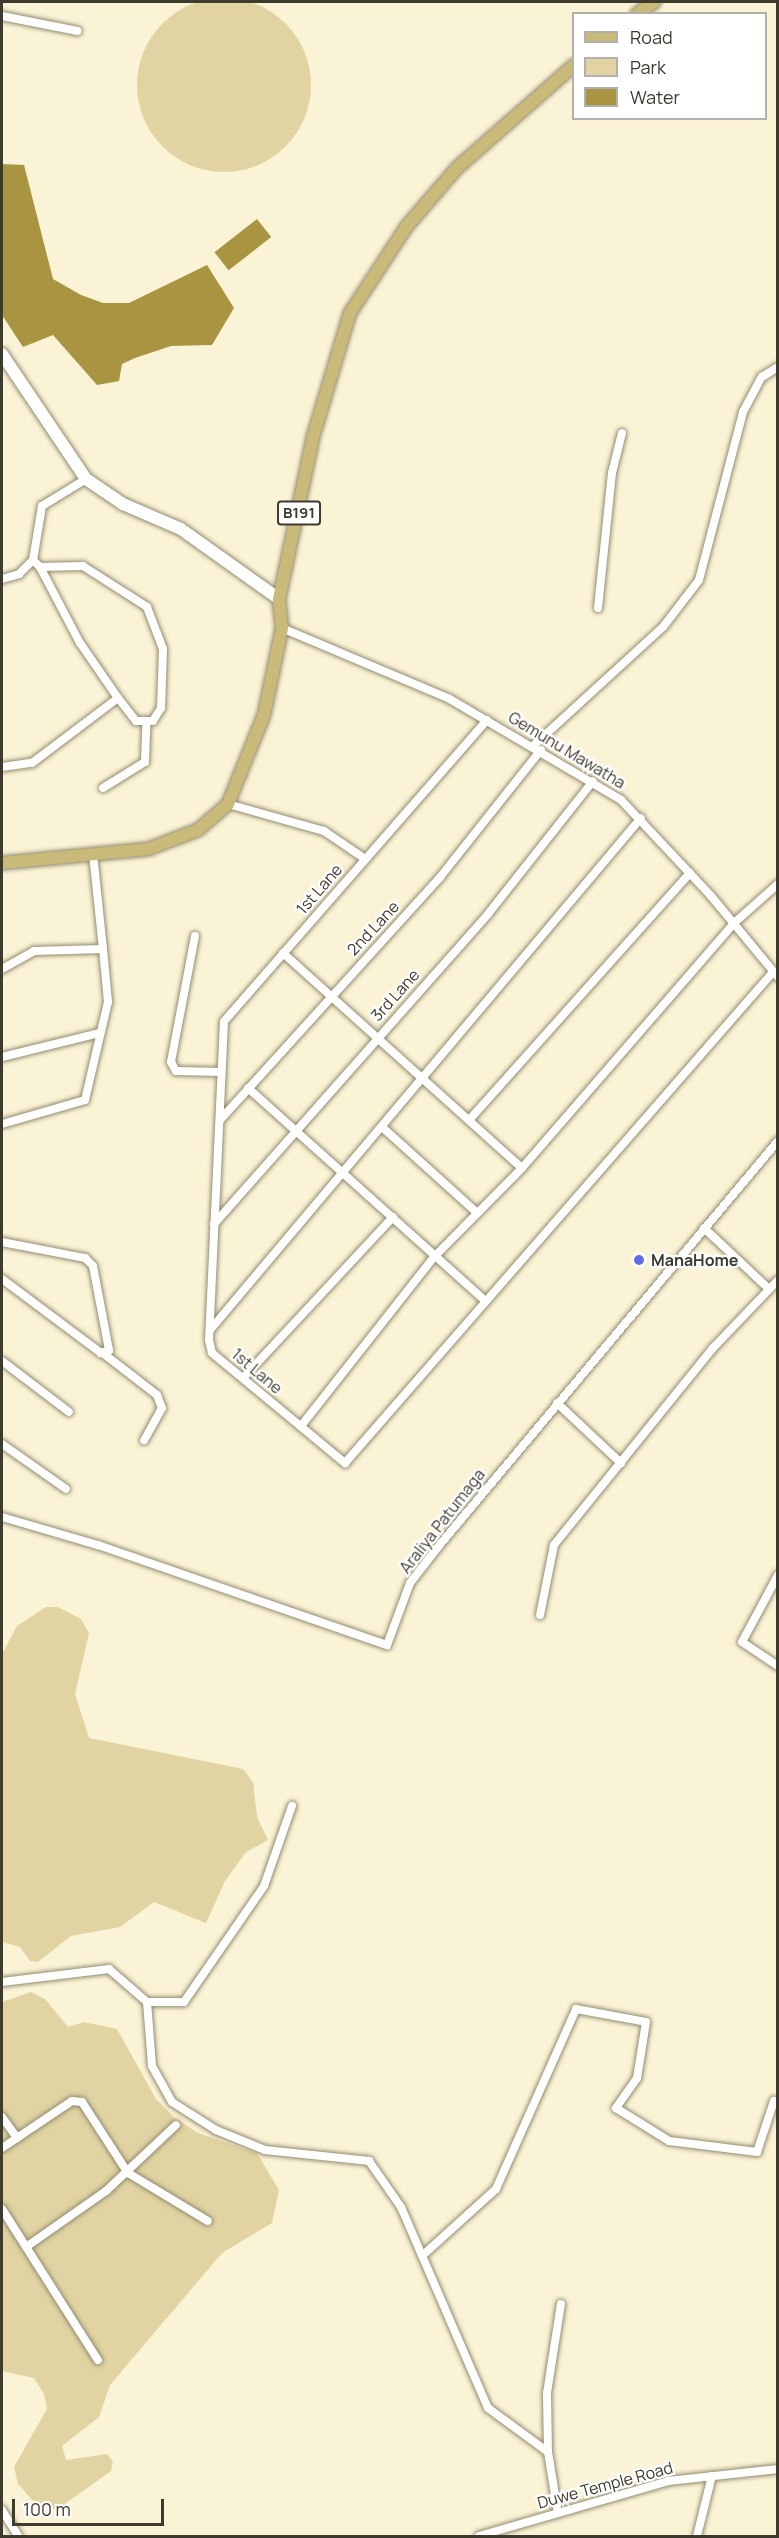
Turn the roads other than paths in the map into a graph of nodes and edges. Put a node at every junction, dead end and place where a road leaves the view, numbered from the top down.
1 (654, 2) edge
2 (640, 12) edge
3 (2, 16) edge
4 (78, 31) dead end
5 (572, 66) edge
6 (2, 354) edge
7 (777, 367) edge
8 (622, 433) dead end
9 (86, 480) junction
10 (33, 561) junction
11 (40, 567) junction
12 (2, 579) edge
13 (279, 598) junction
14 (598, 608) dead end
15 (282, 628) junction
16 (118, 699) junction
17 (487, 720) junction
18 (146, 724) junction
19 (537, 748) junction
20 (2, 767) edge
21 (593, 781) junction
22 (103, 788) dead end
23 (228, 804) junction
24 (641, 818) junction
25 (93, 854) junction
26 (365, 859) junction
27 (2, 863) edge
28 (690, 873) junction
29 (777, 884) edge
30 (734, 923) junction
31 (195, 936) dead end
32 (103, 949) junction
33 (283, 953) junction
34 (2, 969) edge
35 (775, 974) edge
36 (332, 994) junction
37 (100, 1034) junction
38 (378, 1036) junction
39 (2, 1058) edge
40 (220, 1072) junction
41 (423, 1076) junction
42 (248, 1088) junction
43 (470, 1119) junction
44 (220, 1120) junction
45 (2, 1124) edge
46 (382, 1127) junction
47 (298, 1133) junction
48 (777, 1142) edge
49 (522, 1168) junction
50 (344, 1174) junction
51 (476, 1210) junction
52 (393, 1217) junction
53 (214, 1225) junction
54 (704, 1228) junction
55 (2, 1242) edge
56 (435, 1256) junction
57 (2, 1280) edge
58 (777, 1280) edge
59 (769, 1289) junction
60 (485, 1301) junction
61 (209, 1331) junction
62 (104, 1354) junction
63 (2, 1361) edge
64 (243, 1378) junction
65 (557, 1403) junction
66 (69, 1412) dead end
67 (301, 1426) junction
68 (144, 1440) dead end
69 (2, 1444) edge
70 (621, 1463) junction
71 (66, 1489) dead end
72 (2, 1517) edge
73 (777, 1575) edge
74 (540, 1615) dead end
75 (777, 1666) edge
76 (292, 1806) dead end
77 (2, 1982) edge
78 (147, 2002) junction
79 (777, 2103) edge
80 (2, 2117) edge
81 (176, 2125) dead end
82 (17, 2138) junction
83 (2, 2148) edge
84 (128, 2173) junction
85 (2, 2209) edge
86 (208, 2221) dead end
87 (26, 2247) junction
88 (423, 2255) junction
89 (561, 2304) dead end
90 (98, 2360) dead end
91 (548, 2452) junction
92 (777, 2469) edge
93 (712, 2476) junction
94 (2, 2510) edge
95 (558, 2513) junction
96 (18, 2536) edge
97 (479, 2536) edge
98 (698, 2536) edge

1 - 2 main road
3 - 4 street
5 - 13 main road, B191
6 - 9 street
7 - 19 street, 2nd Lane
8 - 14 street
9 - 10 street
9 - 13 street
10 - 11 street
10 - 12 street
11 - 16 street
11 - 18 street
13 - 15 main road, B191
15 - 17 street, Gemunu Mawatha
15 - 23 main road, B191
16 - 18 street
16 - 20 street
17 - 19 street, Gemunu Mawatha
17 - 26 street, 1st Lane
18 - 22 street
19 - 21 street, Gemunu Mawatha
19 - 36 street, 2nd Lane
21 - 24 street, Gemunu Mawatha
21 - 38 street, 3rd Lane
23 - 25 main road, B191
23 - 26 street
24 - 28 street, Gemunu Mawatha
24 - 41 street
25 - 27 main road, B191
25 - 32 street
26 - 33 street, 1st Lane
28 - 30 street, Gemunu Mawatha
28 - 43 street
29 - 30 street
30 - 35 street, Gemunu Mawatha
30 - 49 street
31 - 40 street
32 - 34 street
32 - 37 street
33 - 36 street
33 - 40 street, 1st Lane
35 - 60 street, 1st Lane
36 - 38 street
36 - 42 street, 2nd Lane
37 - 39 street
37 - 45 street
38 - 41 street
38 - 47 street, 3rd Lane
40 - 44 street, 1st Lane
41 - 43 street
41 - 46 street
42 - 44 street, 2nd Lane
42 - 47 street
43 - 49 street
44 - 53 street, 1st Lane
46 - 50 street
46 - 51 street
47 - 50 street
47 - 53 street, 3rd Lane
48 - 54 street, Araliya Patumaga
49 - 51 street
50 - 52 street
50 - 61 street
51 - 56 street
52 - 56 street
52 - 64 street
53 - 61 street, 1st Lane
54 - 59 street
54 - 65 street, Araliya Patumaga
55 - 62 street
56 - 60 street
56 - 67 street
57 - 62 street
58 - 59 street
59 - 70 street
60 - 67 street, 1st Lane
61 - 64 street, 1st Lane
62 - 68 street
63 - 66 street
64 - 67 street, 1st Lane
65 - 70 street
65 - 72 street, Araliya Patumaga
69 - 71 street
70 - 74 street
73 - 75 street
76 - 78 street
77 - 78 street
78 - 88 street
79 - 88 street
80 - 82 street
81 - 84 street
82 - 83 street
82 - 84 street
84 - 86 street
84 - 87 street
85 - 87 street
87 - 90 street
88 - 91 street
89 - 91 street
91 - 95 street
92 - 93 street, Duwe Temple Road
93 - 95 street, Duwe Temple Road
93 - 98 street
94 - 96 street
95 - 97 street, Duwe Temple Road

